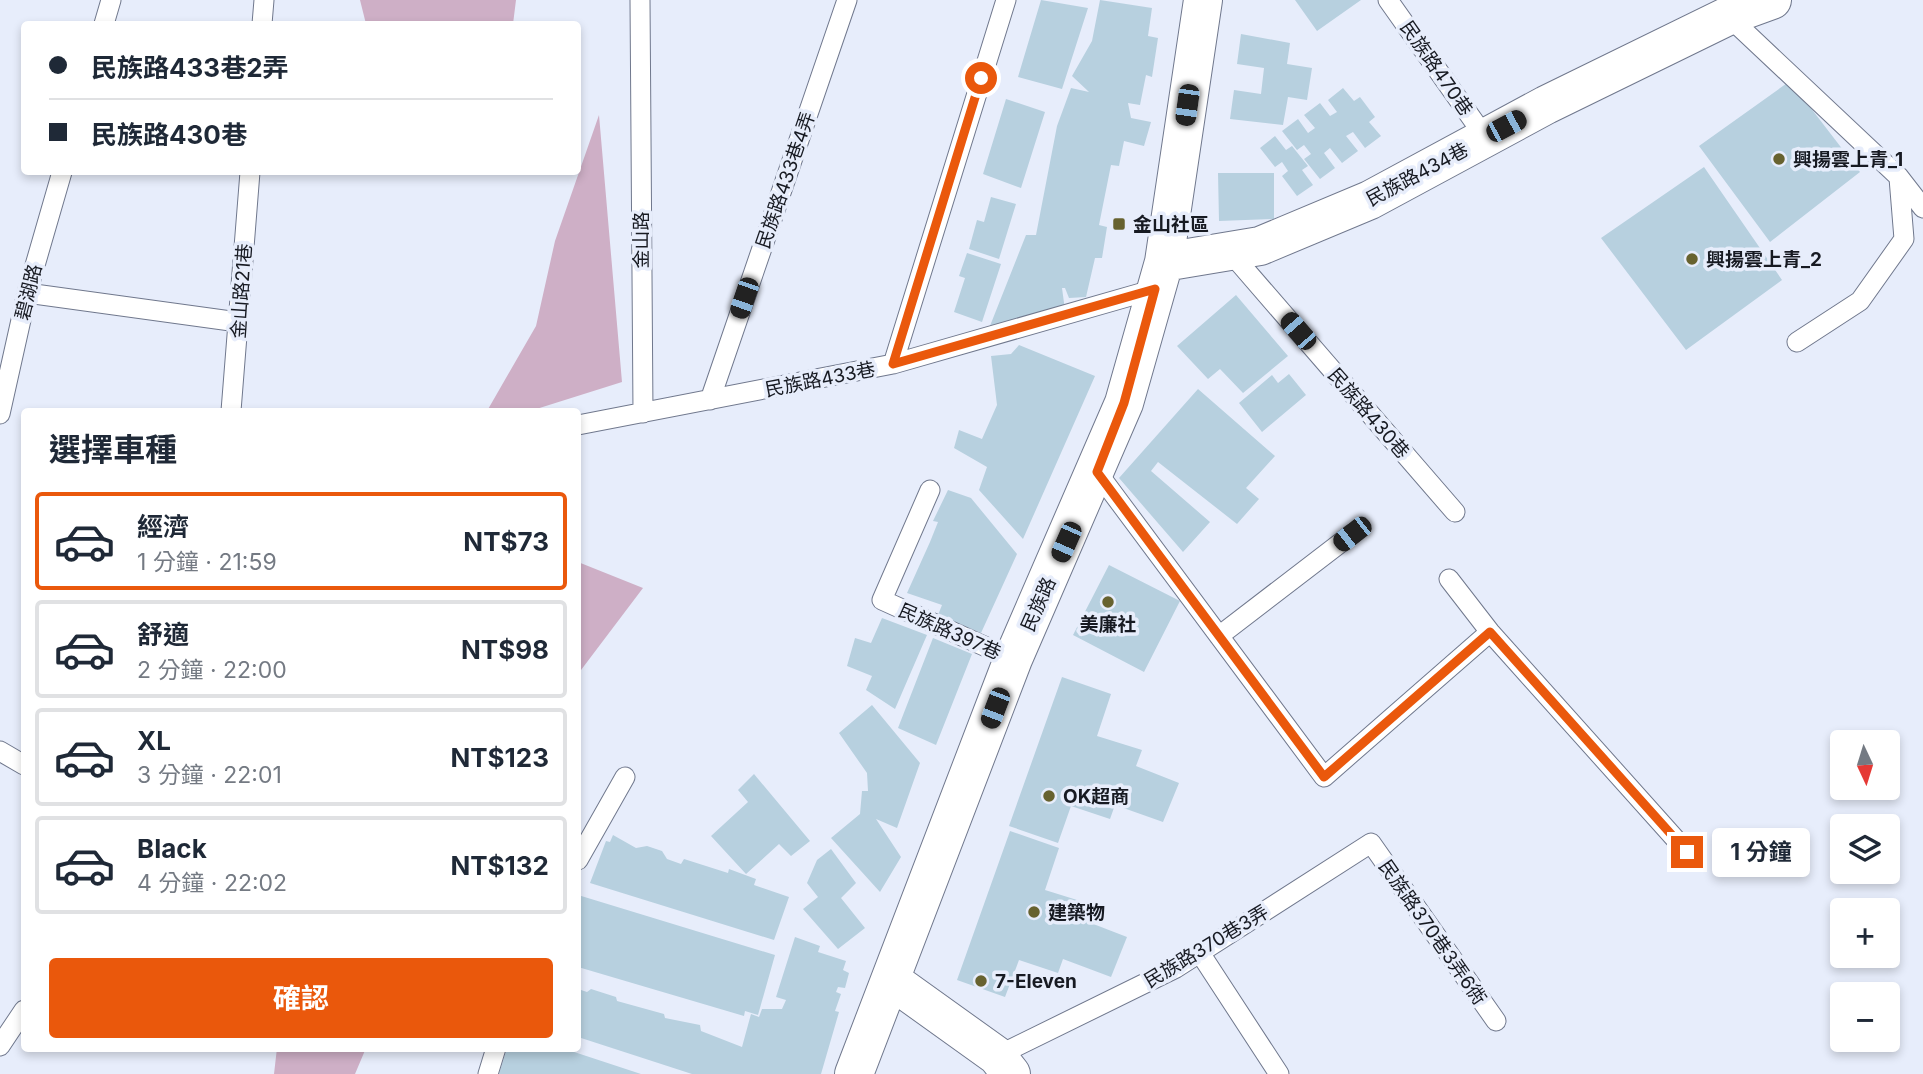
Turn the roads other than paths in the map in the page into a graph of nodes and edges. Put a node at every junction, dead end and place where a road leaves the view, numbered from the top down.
1 (111, 0) edge
2 (264, 0) edge
3 (640, 0) edge
4 (846, 0) edge
5 (1006, 0) edge
6 (1203, 0) edge
7 (1388, 0) edge
8 (1772, 0) edge
9 (1728, 16) junction
10 (105, 21) edge
11 (262, 21) edge
12 (1485, 137) junction
13 (61, 175) edge
14 (250, 175) edge
15 (1899, 177) junction
16 (1921, 205) edge
17 (1229, 251) junction
18 (1160, 275) junction
19 (27, 293) junction
20 (238, 322) junction
21 (1797, 342) dead end
22 (893, 364) junction
23 (709, 400) junction
24 (232, 408) edge
25 (643, 413) junction
26 (0, 414) edge
27 (581, 424) edge
28 (1097, 472) junction
29 (930, 490) dead end
30 (1455, 512) dead end
31 (1352, 534) dead end
32 (1449, 579) dead end
33 (1490, 632) junction
34 (1219, 636) junction
35 (1013, 659) junction
36 (0, 751) edge
37 (21, 763) edge
38 (625, 777) dead end
39 (1371, 843) joint
40 (1687, 852) dead end
41 (581, 855) edge
42 (1200, 953) junction
43 (891, 980) junction
44 (21, 1014) edge
45 (1496, 1021) dead end
46 (0, 1046) edge
47 (495, 1052) edge
48 (1004, 1065) edge
49 (488, 1074) edge
50 (854, 1074) edge
51 (1279, 1074) edge

1 - 10 lane
2 - 11 lane
3 - 25 lane, 金山路
4 - 23 lane, 民族路433巷4弄
5 - 22 lane
6 - 18 street, 民族路
7 - 12 lane, 民族路470巷
8 - 9 street, 民族路434巷
9 - 12 street, 民族路434巷
9 - 15 lane
12 - 17 street, 民族路434巷
13 - 19 lane, 碧湖路
14 - 20 lane, 金山路21巷
15 - 16 lane
15 - 21 lane
17 - 18 street, 民族路434巷
17 - 30 lane, 民族路430巷
18 - 22 lane, 民族路433巷
18 - 28 street, 民族路
19 - 20 lane
19 - 26 lane, 碧湖路
20 - 24 lane, 金山路21巷
22 - 23 lane, 民族路433巷
23 - 25 lane, 民族路433巷
25 - 27 lane
28 - 34 lane
28 - 35 street, 民族路
29 - 35 lane, 民族路397巷
31 - 34 lane
32 - 33 lane
33 - 34 lane
33 - 40 lane
35 - 43 street, 民族路
36 - 37 lane
38 - 41 lane
39 - 42 lane, 民族路370巷3弄
39 - 45 lane, 民族路370巷3弄6衖
42 - 48 lane, 民族路370巷3弄
42 - 51 lane
43 - 48 street
43 - 50 street, 民族路
44 - 46 lane
47 - 49 lane

